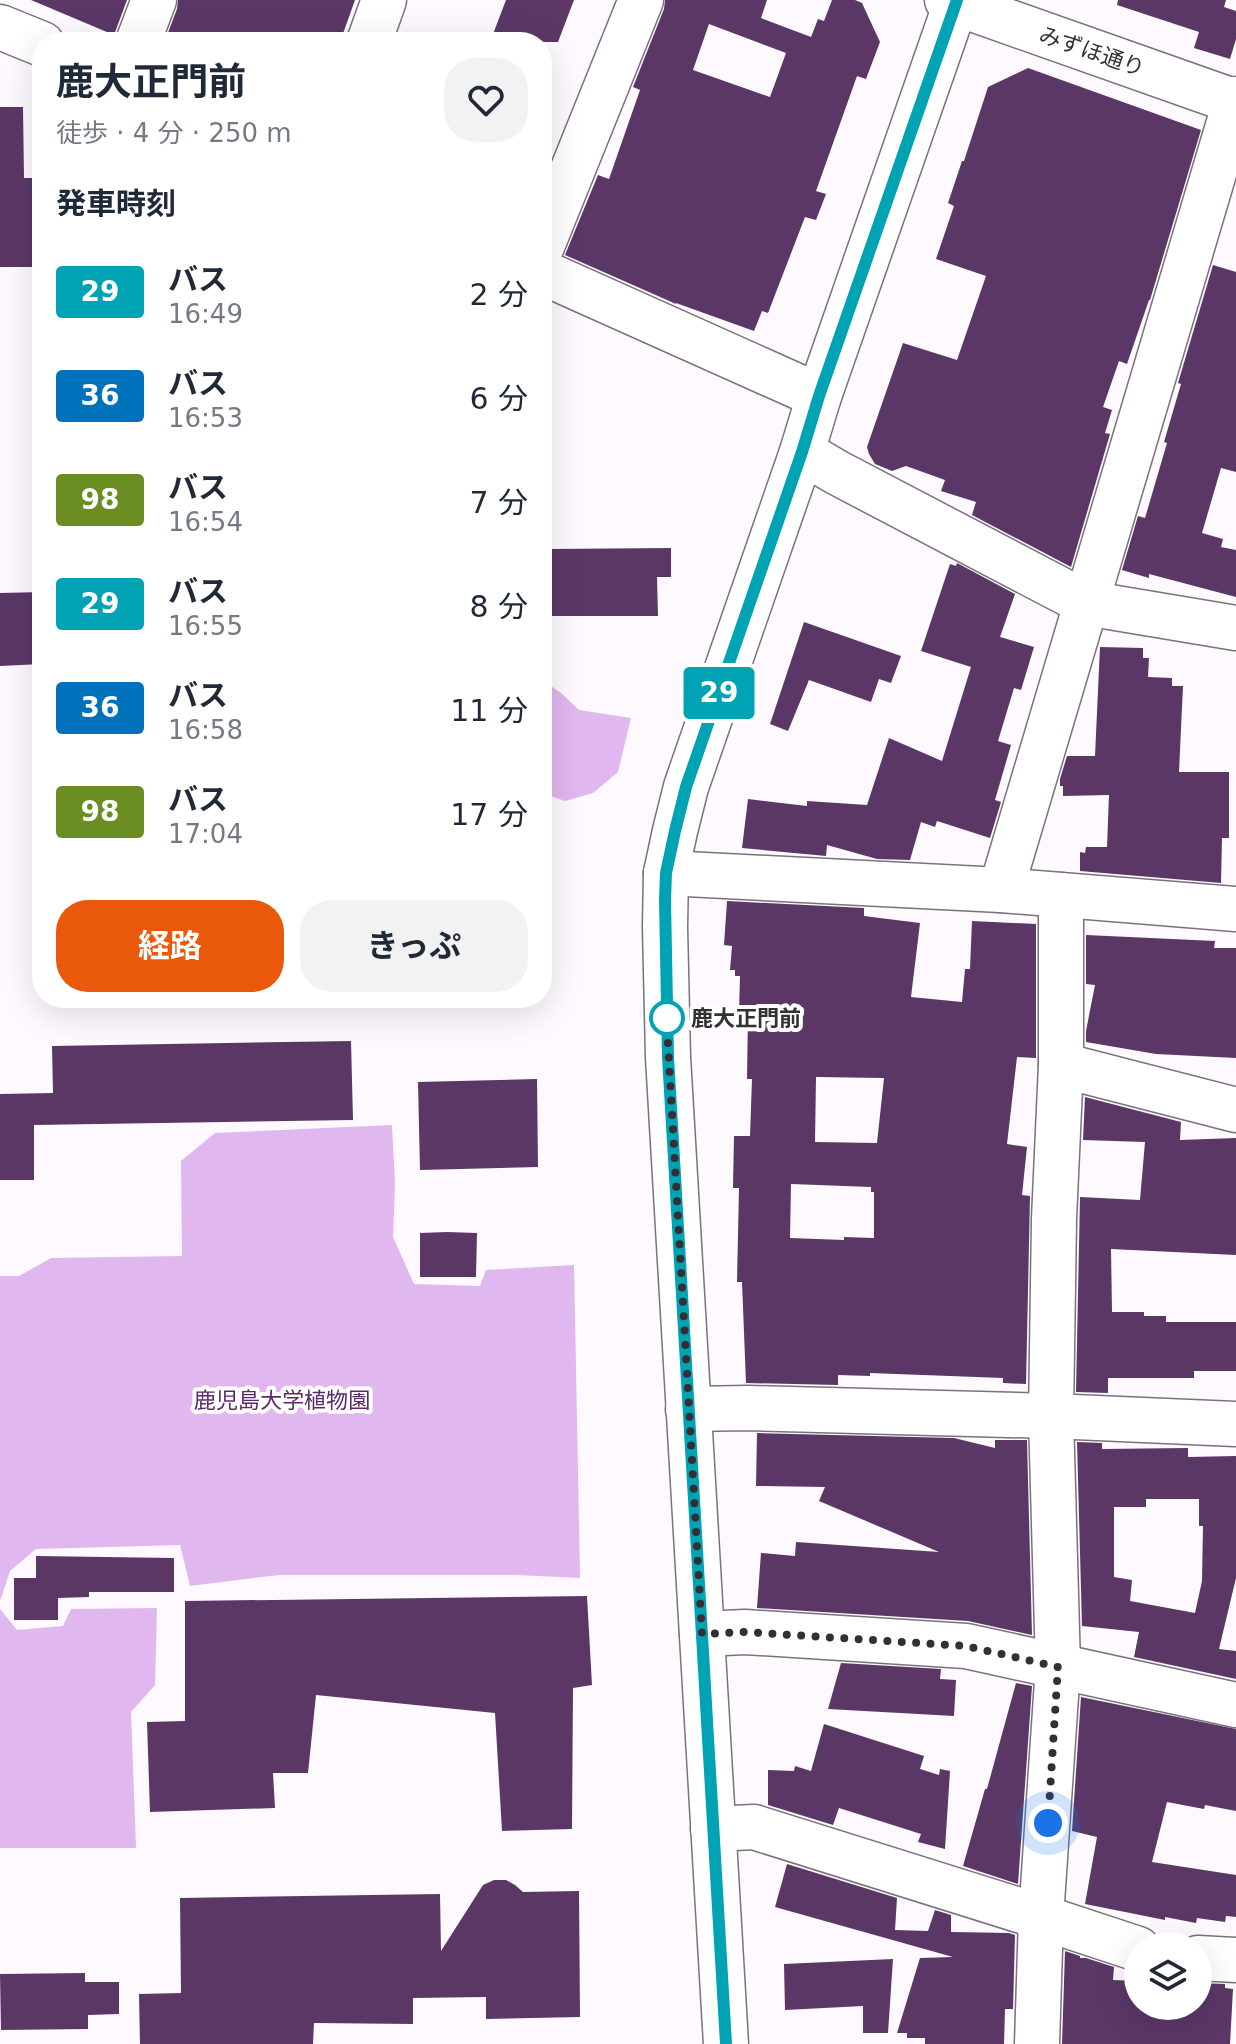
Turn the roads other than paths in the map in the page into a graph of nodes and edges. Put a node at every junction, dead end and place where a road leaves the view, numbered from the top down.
1 (154, 0) edge
2 (384, 0) edge
3 (641, 0) edge
4 (954, 1) edge
5 (0, 27) edge
6 (142, 32) edge
7 (373, 32) edge
8 (32, 40) edge
9 (1236, 101) edge
10 (552, 221) edge
11 (552, 276) edge
12 (819, 396) junction
13 (802, 452) junction
14 (1086, 603) junction
15 (1236, 628) edge
16 (666, 873) junction
17 (1001, 890) junction
18 (1061, 895) junction
19 (1236, 909) edge
20 (1061, 1065) junction
21 (1236, 1110) edge
22 (688, 1409) junction
23 (1051, 1416) junction
24 (1236, 1424) edge
25 (702, 1634) junction
26 (1058, 1667) junction
27 (1236, 1705) edge
28 (713, 1829) junction
29 (1041, 1917) junction
30 (1124, 1944) edge
31 (1212, 1959) edge
32 (1236, 1960) edge
33 (726, 2044) edge
34 (1037, 2044) edge

1 - 6 street
2 - 7 street
3 - 10 street
4 - 9 street, みずほ通り
4 - 12 street
5 - 8 street
9 - 14 street
11 - 12 street
12 - 13 street
13 - 14 street
13 - 16 street
14 - 15 street
14 - 17 street
16 - 17 street
16 - 22 street
17 - 18 street
18 - 19 street
18 - 20 street
20 - 21 street
20 - 23 street
22 - 23 street
22 - 25 street
23 - 24 street
23 - 26 street
25 - 26 street
25 - 28 street
26 - 27 street
26 - 29 street
28 - 29 street
28 - 33 street
29 - 30 street
29 - 34 street
31 - 32 street

